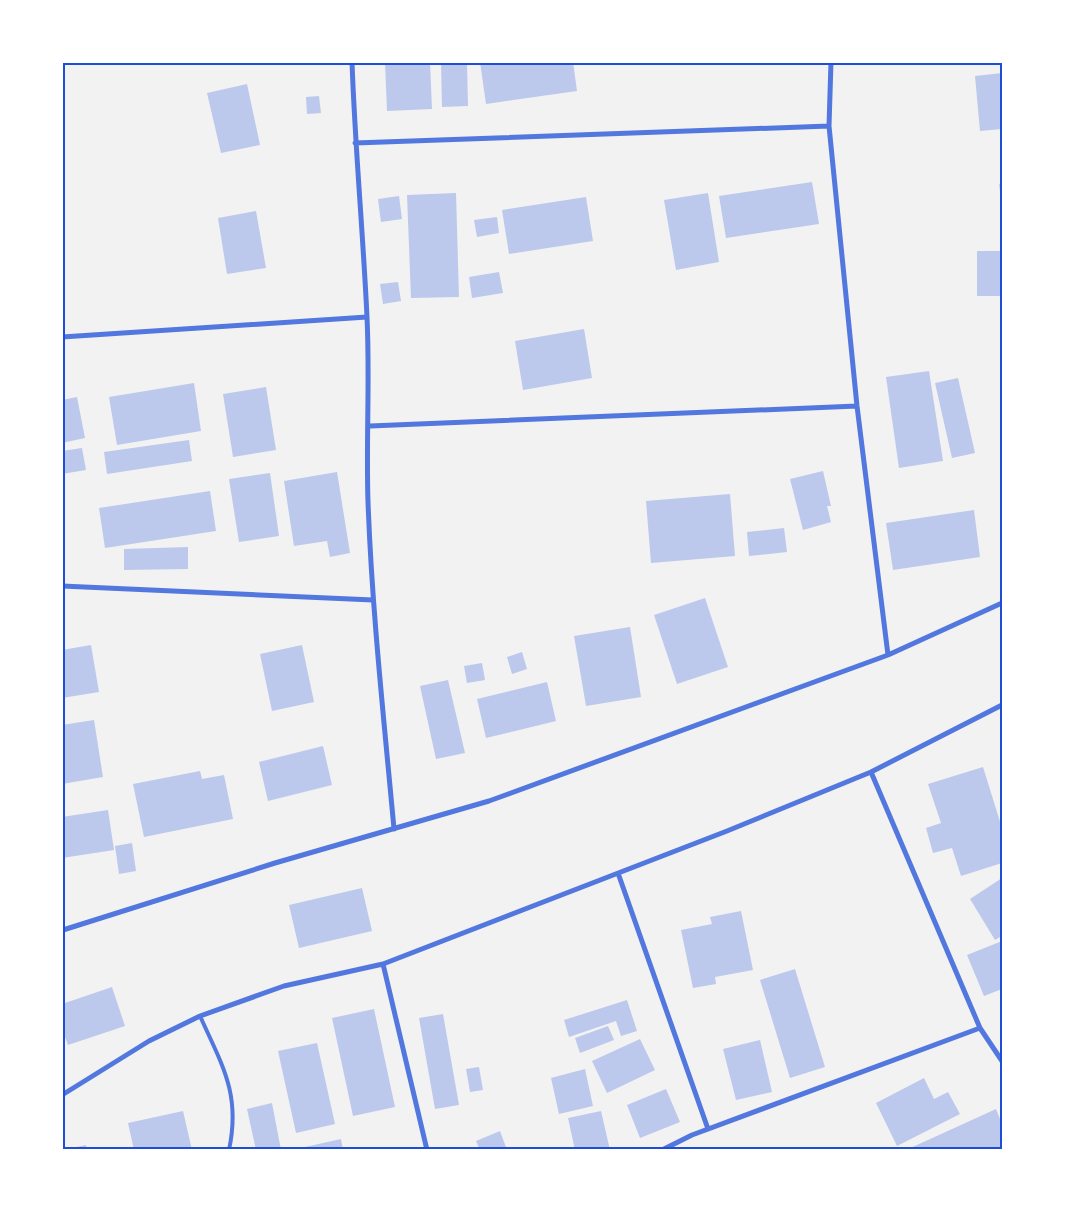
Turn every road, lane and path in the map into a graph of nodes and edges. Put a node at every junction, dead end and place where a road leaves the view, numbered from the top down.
1 (352, 62) edge
2 (831, 62) edge
3 (828, 126) junction
4 (354, 143) junction
5 (367, 317) junction
6 (62, 337) edge
7 (857, 406) junction
8 (370, 426) junction
9 (62, 586) edge
10 (373, 600) junction
11 (1002, 603) edge
12 (888, 656) junction
13 (1002, 704) edge
14 (871, 772) junction
15 (394, 829) junction
16 (618, 873) junction
17 (63, 930) edge
18 (382, 964) junction
19 (200, 1016) junction
20 (980, 1028) junction
21 (1002, 1061) edge
22 (62, 1095) edge
23 (708, 1129) junction
24 (229, 1150) edge
25 (428, 1150) edge
26 (662, 1150) edge

1 - 4 street
2 - 3 street
3 - 4 street
3 - 7 street
4 - 5 street
5 - 6 street
5 - 8 street
7 - 8 street
7 - 12 street
8 - 10 street
9 - 10 street
10 - 15 street
11 - 12 street
12 - 15 street
13 - 14 street
14 - 16 street
14 - 20 street
15 - 17 street
16 - 18 street
16 - 23 street
18 - 19 street
18 - 25 street
19 - 22 street
19 - 24 lane
20 - 21 street
20 - 23 street
23 - 26 street

